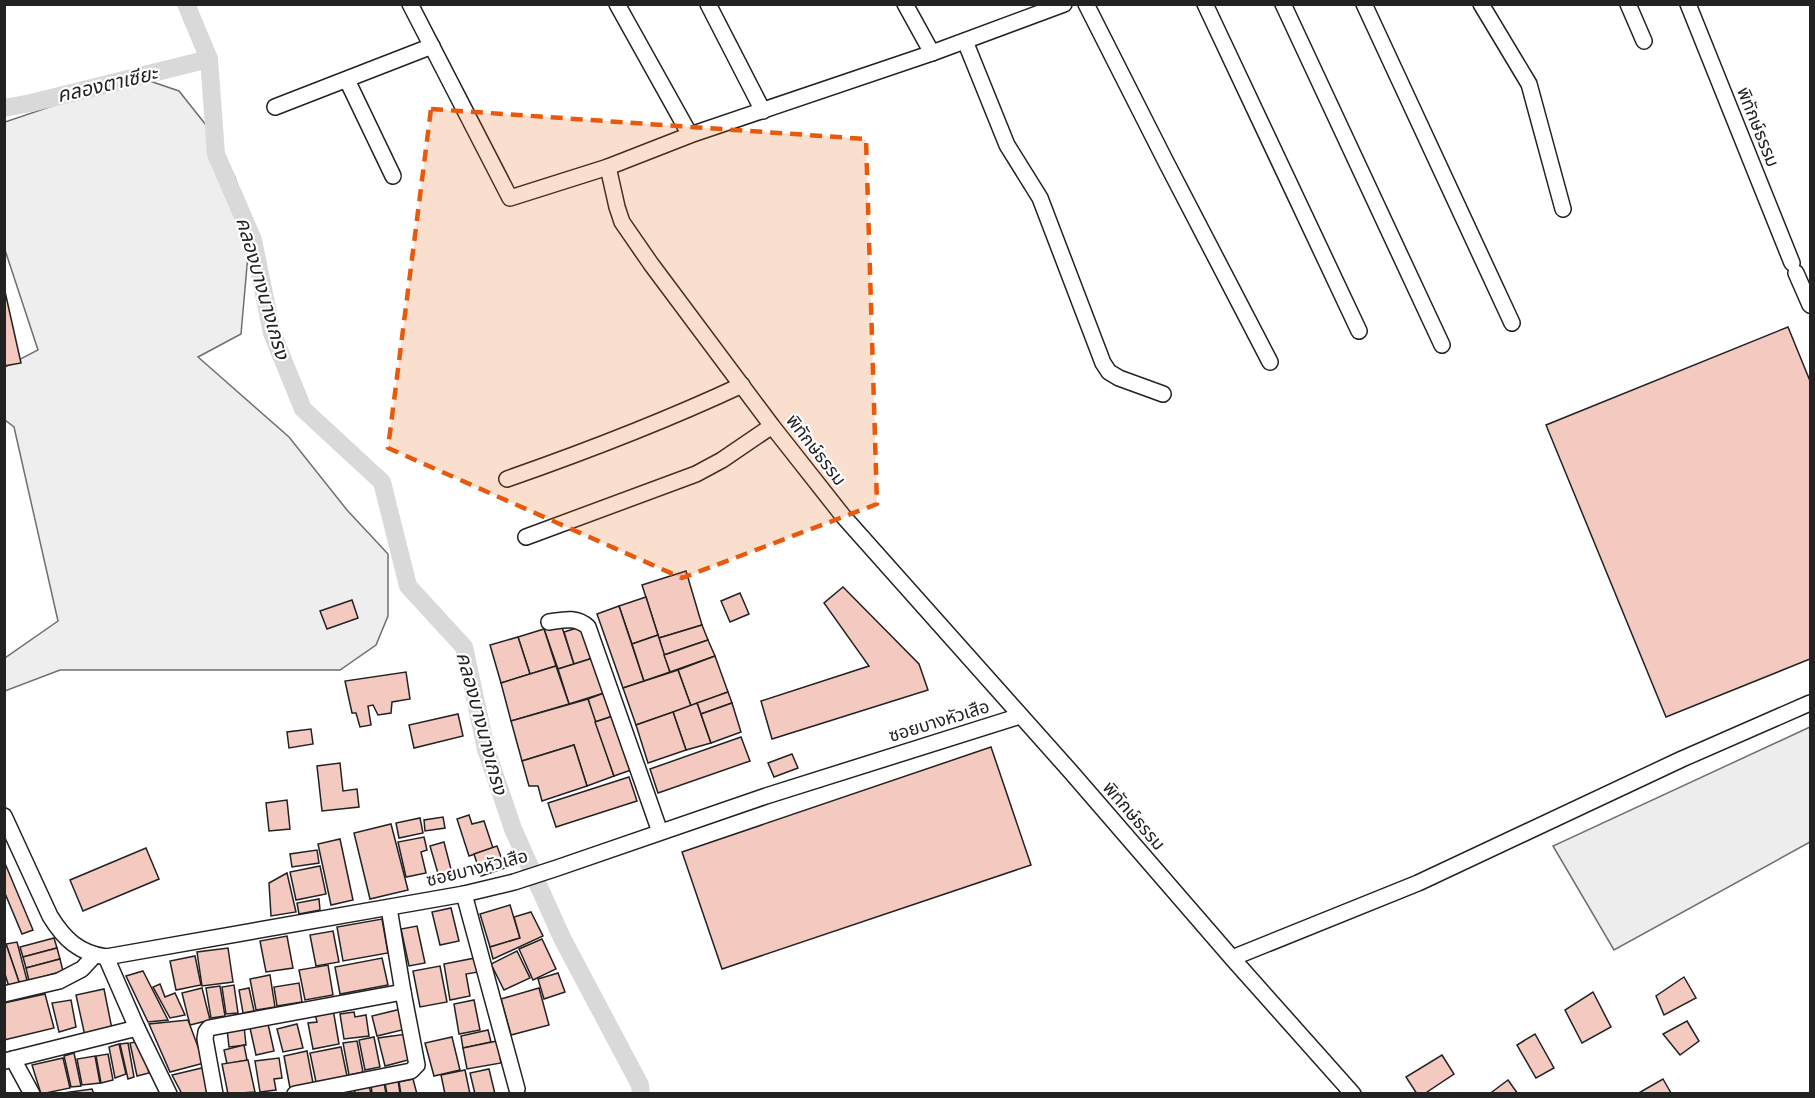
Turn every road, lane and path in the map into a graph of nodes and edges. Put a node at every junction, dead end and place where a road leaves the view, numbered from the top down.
1 (410, 4) edge
2 (617, 4) edge
3 (708, 4) edge
4 (905, 4) edge
5 (1064, 4) edge
6 (1086, 4) edge
7 (1205, 4) edge
8 (1283, 4) edge
9 (1364, 4) edge
10 (1481, 4) edge
11 (1628, 4) edge
12 (1688, 4) edge
13 (965, 41) junction
14 (1644, 41) dead end
15 (432, 46) junction
16 (932, 53) junction
17 (347, 80) junction
18 (276, 107) dead end
19 (763, 111) junction
20 (690, 135) junction
21 (608, 167) junction
22 (393, 176) dead end
23 (1563, 208) dead end
24 (1810, 305) edge
25 (1512, 323) dead end
26 (1359, 332) dead end
27 (1442, 345) dead end
28 (1270, 362) dead end
29 (742, 385) junction
30 (1163, 394) dead end
31 (772, 426) junction
32 (507, 479) dead end
33 (526, 537) dead end
34 (549, 622) dead end
35 (1810, 704) edge
36 (1020, 716) junction
37 (4, 816) edge
38 (660, 832) junction
39 (464, 894) junction
40 (389, 908) junction
41 (100, 956) junction
42 (1232, 958) junction
43 (403, 992) junction
44 (4, 993) edge
45 (137, 1028) junction
46 (9, 1060) edge
47 (517, 1089) dead end
48 (32, 1094) edge
49 (169, 1094) edge
50 (215, 1094) edge
51 (295, 1094) edge
52 (1353, 1094) edge

1 - 15 street
2 - 20 street
3 - 19 street
4 - 16 street
5 - 13 street
6 - 28 street
7 - 26 street
8 - 27 street
9 - 25 street
10 - 23 street
11 - 14 street
12 - 24 street, พิทักษ์ธรรม
13 - 16 street
13 - 30 street
15 - 17 street
15 - 21 street
16 - 19 street
17 - 18 street
17 - 22 street
19 - 20 street
20 - 21 street
21 - 29 street, พิทักษ์ธรรม
29 - 31 street, พิทักษ์ธรรม
29 - 32 street
31 - 33 street
31 - 36 street, พิทักษ์ธรรม
34 - 38 street
35 - 42 street
36 - 38 street, ซอยบางหัวเสือ
36 - 42 street, พิทักษ์ธรรม
37 - 41 street
38 - 39 street, ซอยบางหัวเสือ
39 - 40 street, ซอยบางหัวเสือ
39 - 47 street
40 - 41 street, ซอยบางหัวเสือ
40 - 43 street
41 - 44 street
41 - 45 street
42 - 52 street, พิทักษ์ธรรม
43 - 50 street
43 - 51 street
45 - 46 street
45 - 49 street
46 - 48 street

